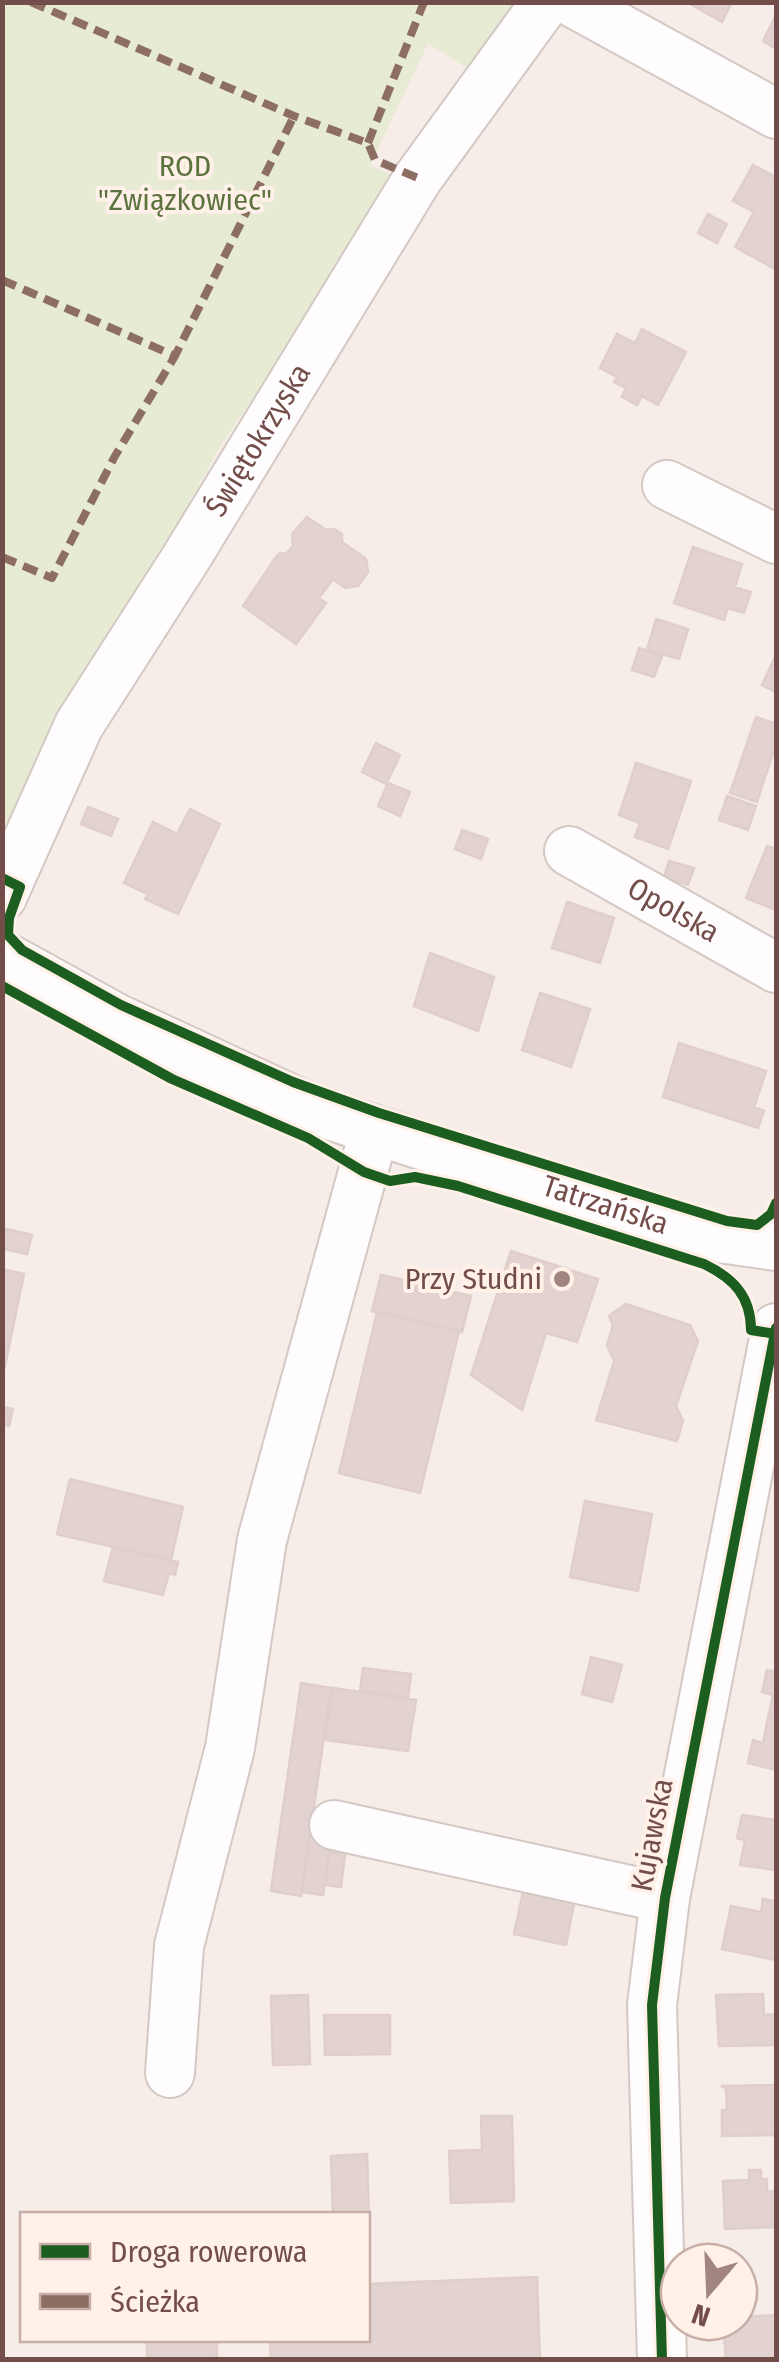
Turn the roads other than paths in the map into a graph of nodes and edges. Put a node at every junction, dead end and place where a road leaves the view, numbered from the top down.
1 (546, 2) edge
2 (572, 2) edge
3 (776, 114) edge
4 (667, 485) dead end
5 (776, 539) edge
6 (569, 852) dead end
7 (2, 897) edge
8 (2, 955) edge
9 (776, 968) edge
10 (374, 1132) junction
11 (776, 1246) edge
12 (776, 1328) edge
13 (334, 1825) dead end
14 (665, 1898) junction
15 (170, 2072) dead end
16 (662, 2360) edge

1 - 7 street, Świętokrzyska
2 - 3 street
4 - 5 street
6 - 9 street, Opolska
8 - 10 street, Tatrzańska
10 - 11 street, Tatrzańska
10 - 15 street
12 - 14 street, Kujawska
13 - 14 street
14 - 16 street, Kujawska

